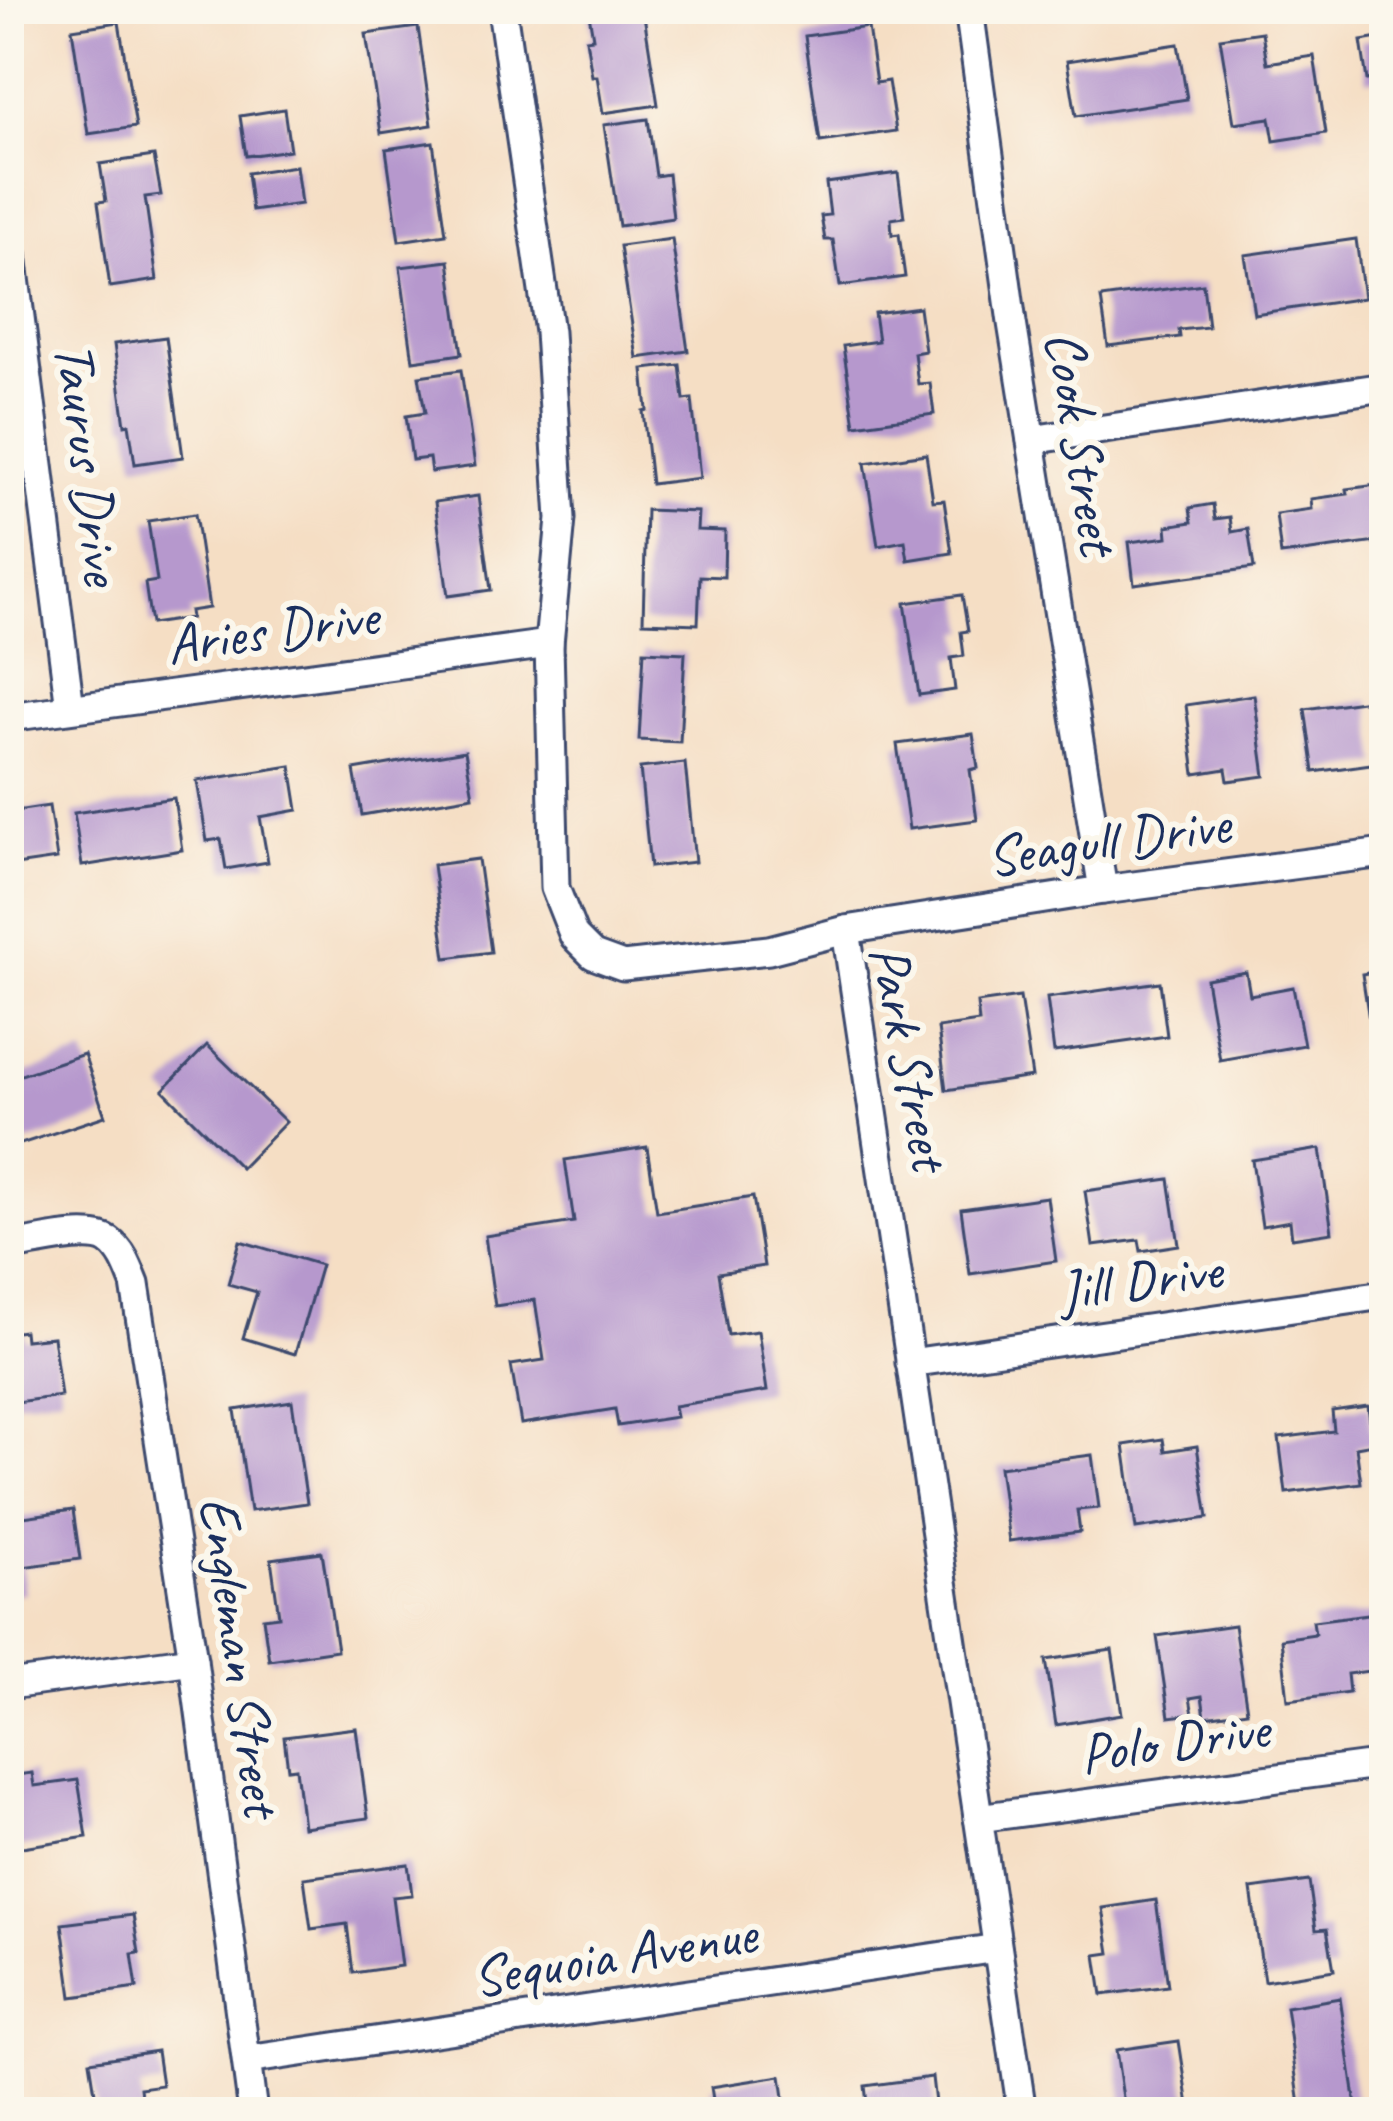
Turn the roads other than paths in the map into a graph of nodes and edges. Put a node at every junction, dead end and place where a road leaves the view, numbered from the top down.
1 (502, 9) edge
2 (969, 9) edge
3 (9, 230) edge
4 (1384, 387) edge
5 (1031, 440) junction
6 (549, 644) junction
7 (70, 708) junction
8 (9, 717) edge
9 (1384, 853) edge
10 (1103, 890) junction
11 (846, 929) junction
12 (9, 1246) edge
13 (1384, 1295) edge
14 (910, 1363) junction
15 (193, 1660) junction
16 (9, 1685) edge
17 (1384, 1766) edge
18 (978, 1818) junction
19 (997, 1948) junction
20 (247, 2060) junction
21 (253, 2112) edge
22 (1022, 2112) edge

1 - 6 street, Park Street
2 - 5 street, Cook Street
3 - 7 street, Taurus Drive
4 - 5 street
5 - 10 street, Cook Street
6 - 7 street, Aries Drive
6 - 11 street, Park Street
7 - 8 street, Aries Drive
9 - 10 street, Seagull Drive
10 - 11 street, Seagull Drive
11 - 14 street, Park Street
12 - 15 street, Engleman Street
13 - 14 street, Jill Drive
14 - 18 street, Park Street
15 - 16 street
15 - 20 street, Engleman Street
17 - 18 street, Polo Drive
18 - 19 street, Park Street
19 - 20 street, Sequoia Avenue
19 - 22 street, Park Street
20 - 21 street, Engleman Street

